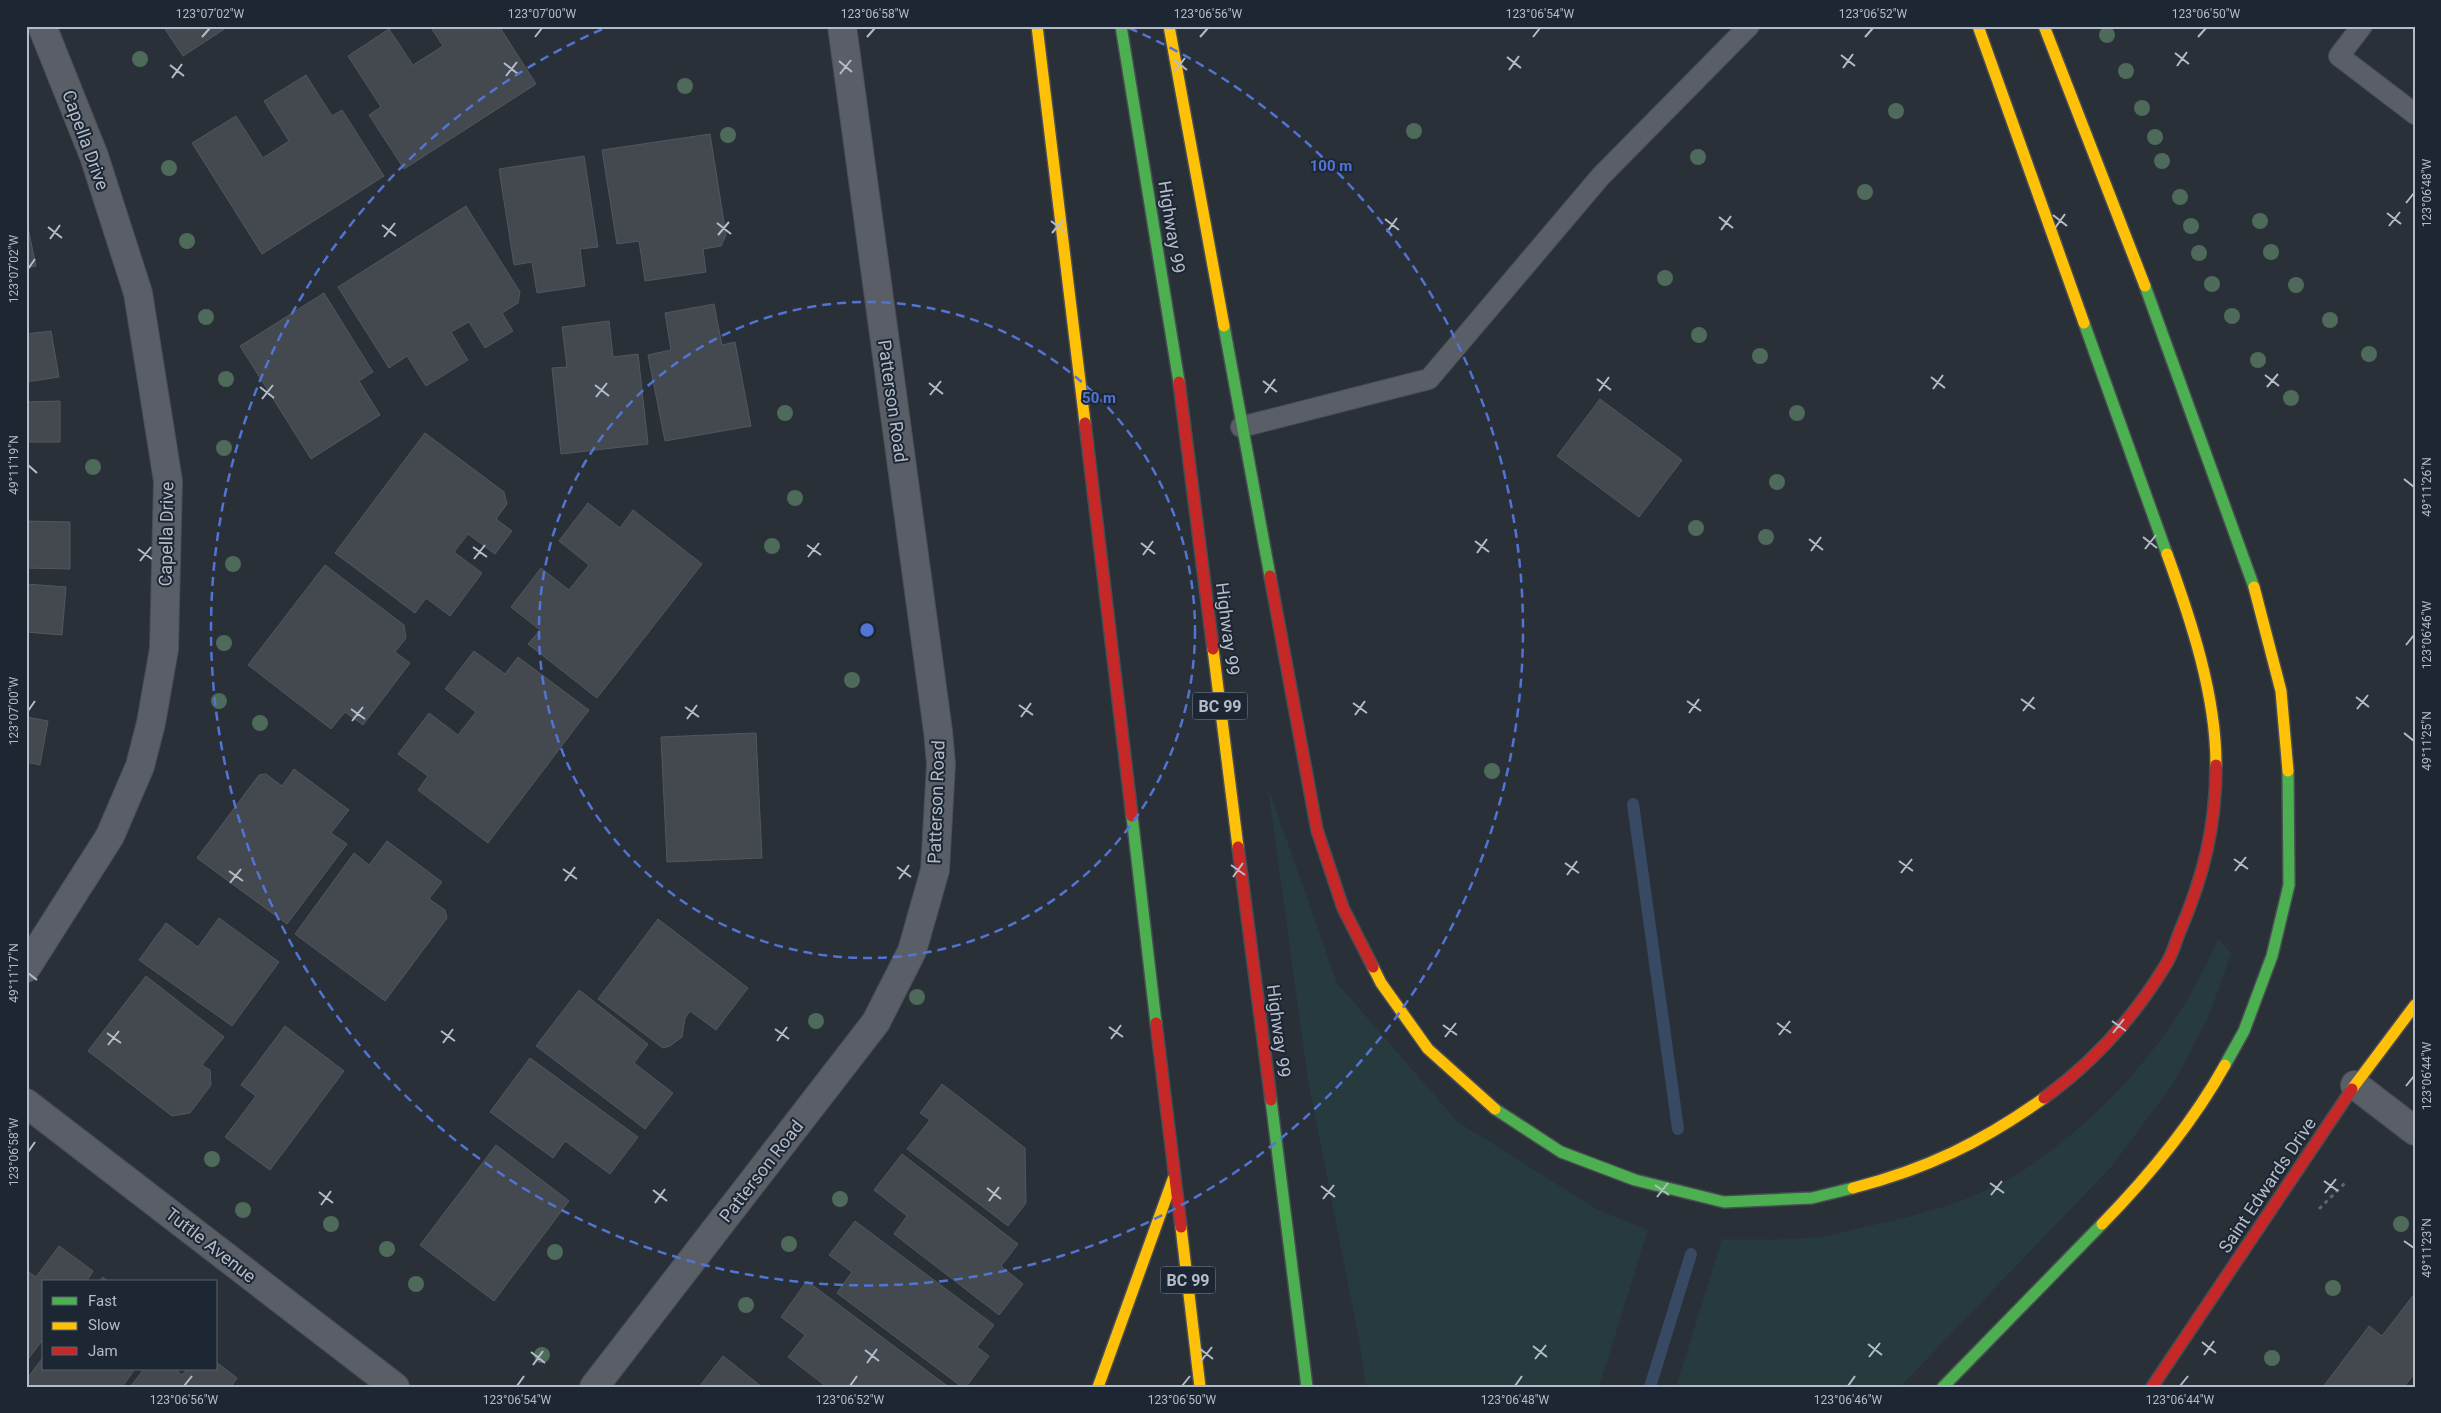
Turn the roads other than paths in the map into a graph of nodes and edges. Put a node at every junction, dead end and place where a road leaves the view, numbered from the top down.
1 (42, 26) edge
2 (842, 26) edge
3 (1037, 26) edge
4 (1121, 26) edge
5 (1169, 26) edge
6 (1749, 26) edge
7 (2044, 26) edge
8 (2362, 26) edge
9 (1979, 29) edge
10 (2415, 114) edge
11 (1241, 427) junction
12 (26, 968) edge
13 (2415, 1005) edge
14 (2355, 1085) junction
15 (26, 1103) edge
16 (2415, 1130) edge
17 (1175, 1173) junction
18 (395, 1387) edge
19 (594, 1387) edge
20 (1098, 1387) edge
21 (1200, 1387) edge
22 (1307, 1387) edge
23 (1943, 1387) edge
24 (2152, 1387) edge

1 - 12 street, Capella Drive
2 - 19 street, Patterson Road
3 - 17 main road, BC 99
4 - 22 main road, Highway 99 / BC 99
5 - 11 main road
6 - 11 lane
7 - 23 main road
8 - 10 lane
9 - 11 main road
13 - 14 main road, Saint Edwards Drive
14 - 16 street
14 - 24 main road, Saint Edwards Drive
15 - 18 street, Tuttle Avenue
17 - 20 main road
17 - 21 main road, BC 99

